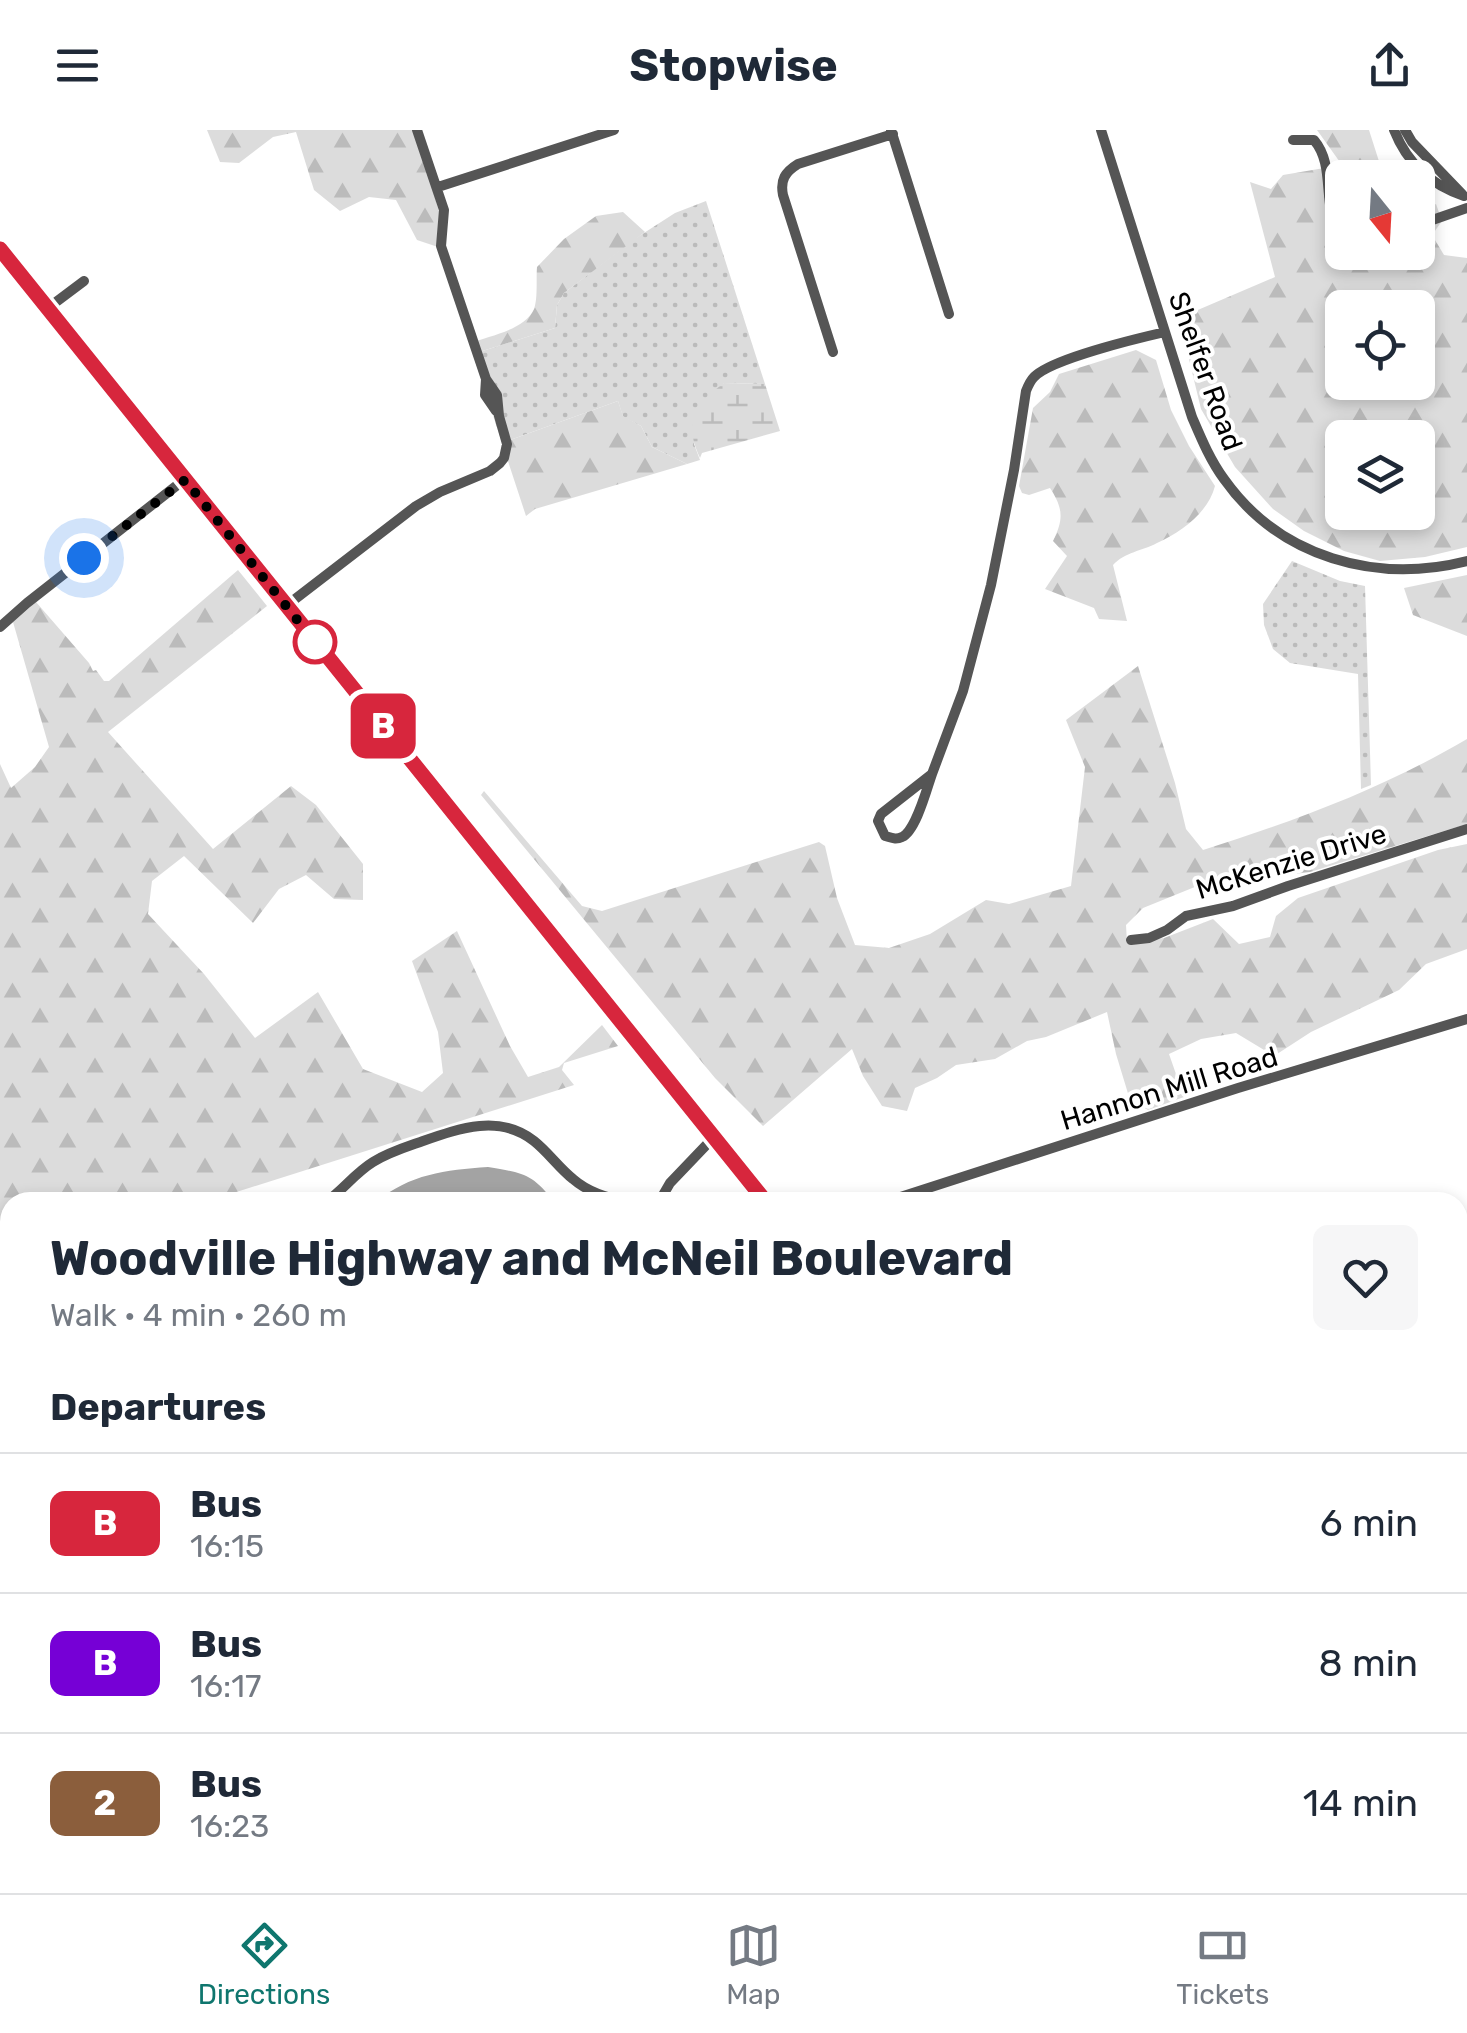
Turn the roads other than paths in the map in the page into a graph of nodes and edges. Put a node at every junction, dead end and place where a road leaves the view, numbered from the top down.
1 (417, 130) edge
2 (614, 130) edge
3 (1101, 130) edge
4 (1394, 130) edge
5 (1406, 130) edge
6 (597, 132) edge
7 (892, 132) edge
8 (1293, 140) dead end
9 (1325, 166) edge
10 (438, 187) junction
11 (1466, 200) edge
12 (1435, 216) edge
13 (0, 248) edge
14 (84, 282) dead end
15 (48, 308) junction
16 (949, 314) dead end
17 (1165, 332) junction
18 (833, 352) dead end
19 (185, 480) junction
20 (1467, 561) edge
21 (286, 606) junction
22 (0, 627) edge
23 (932, 774) junction
24 (1467, 830) edge
25 (1131, 940) dead end
26 (1467, 1018) edge
27 (714, 1138) junction
28 (337, 1192) edge
29 (595, 1192) edge
30 (664, 1192) edge
31 (758, 1192) edge
32 (916, 1192) edge

1 - 10 street
2 - 6 street
3 - 17 street, Shelfer Road
4 - 11 street
5 - 11 street
6 - 10 street
7 - 16 street
7 - 18 street
8 - 9 street
10 - 21 street
11 - 12 street
13 - 15 main road
14 - 15 street
15 - 19 main road
17 - 20 street, Shelfer Road
17 - 23 street
19 - 21 main road
19 - 22 street
21 - 27 main road
23 - 23 street
24 - 25 street, McKenzie Drive
26 - 32 street, Hannon Mill Road
27 - 30 street
27 - 31 main road
28 - 29 street

